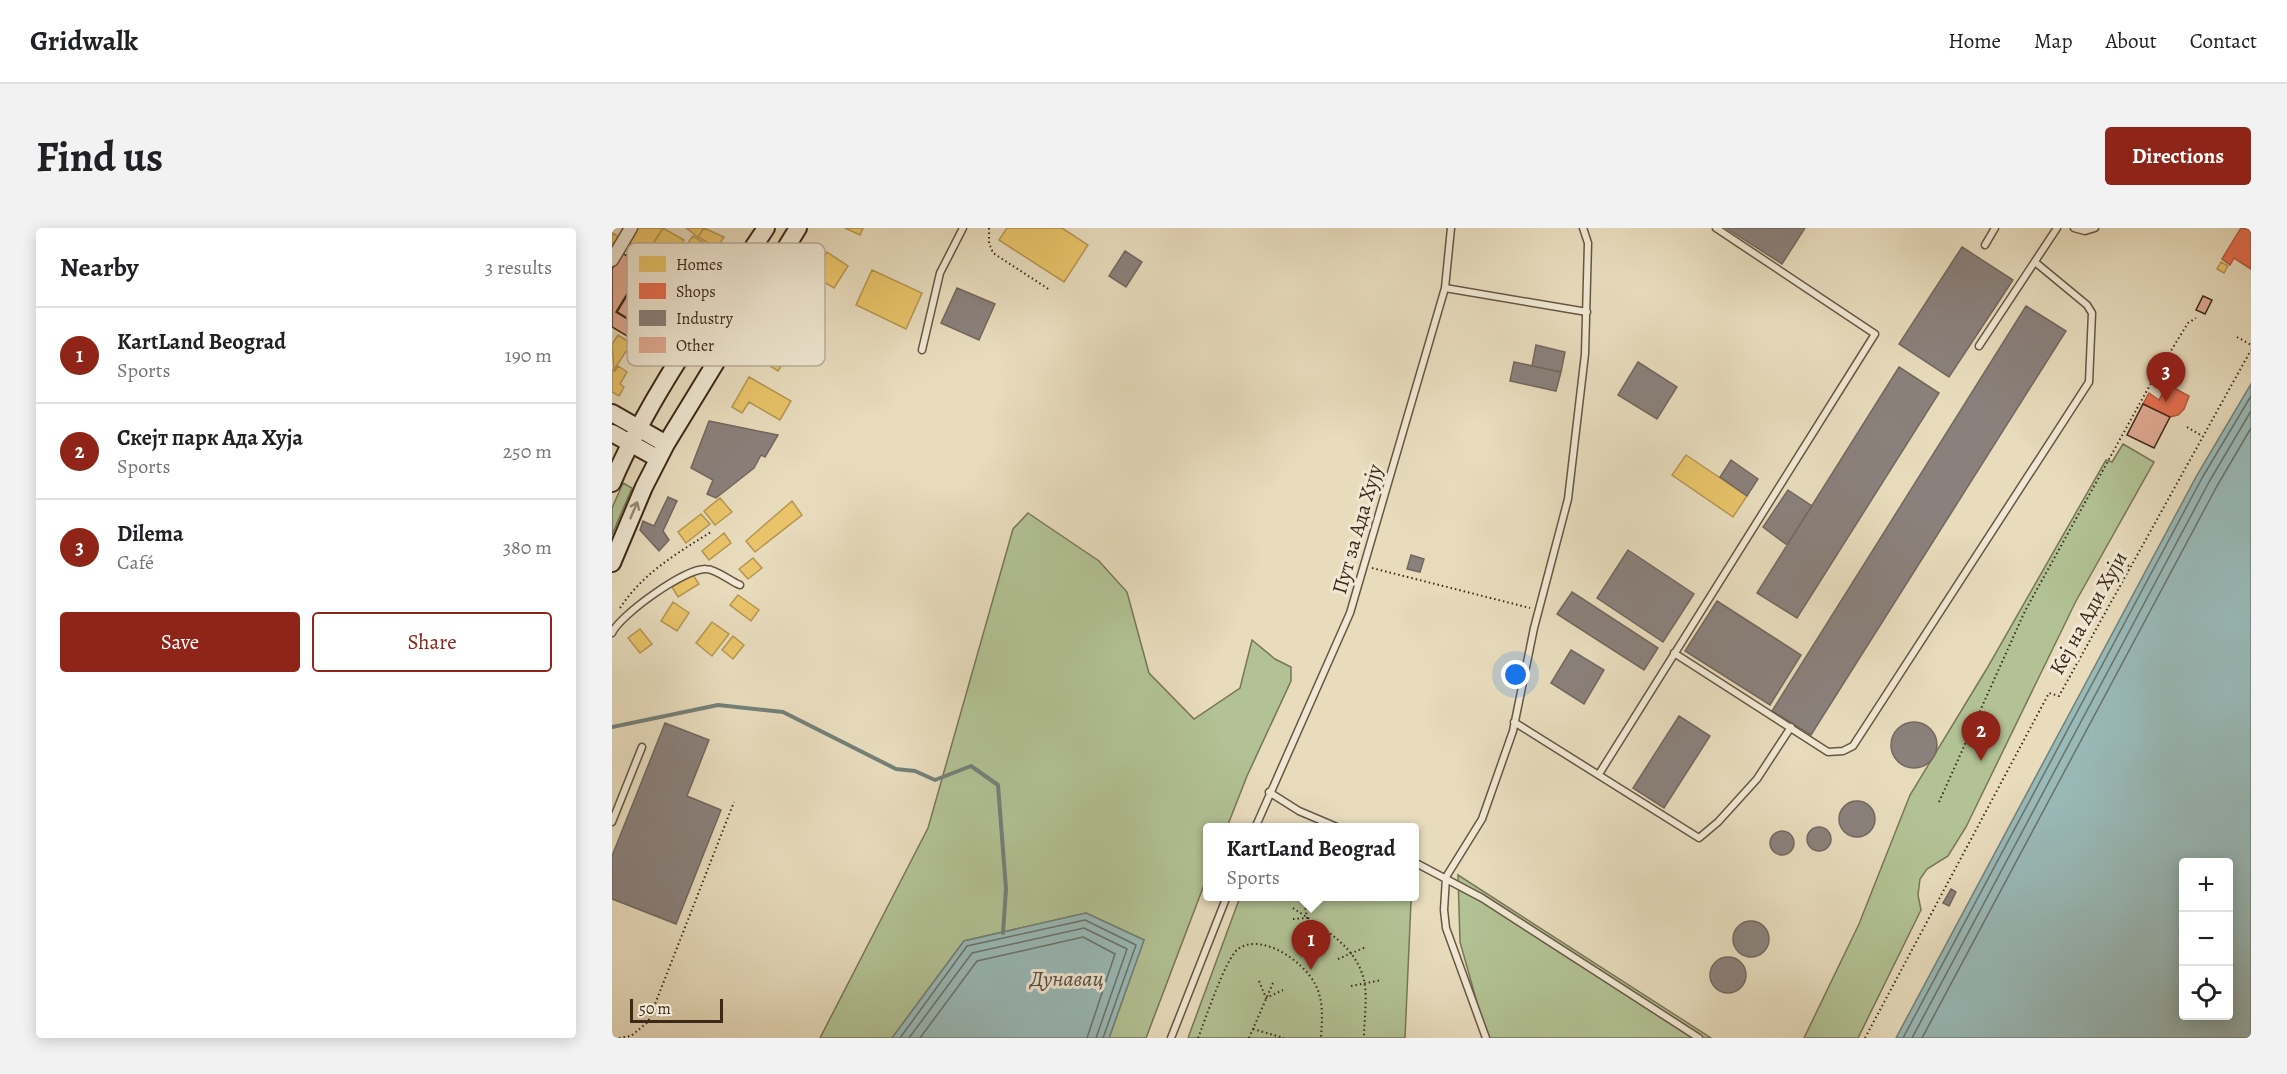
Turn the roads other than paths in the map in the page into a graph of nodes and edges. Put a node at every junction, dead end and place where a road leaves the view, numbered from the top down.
1 (631, 228) edge
2 (766, 228) edge
3 (798, 228) edge
4 (963, 228) edge
5 (1450, 228) edge
6 (1583, 228) edge
7 (1716, 228) edge
8 (1995, 228) edge
9 (2057, 228) edge
10 (2074, 228) edge
11 (2096, 228) edge
12 (756, 243) edge
13 (789, 243) edge
14 (1984, 244) dead end
15 (612, 260) edge
16 (2034, 262) junction
17 (1445, 288) junction
18 (1587, 312) junction
19 (1979, 346) dead end
20 (922, 350) dead end
21 (678, 366) edge
22 (714, 366) edge
23 (612, 413) edge
24 (638, 428) junction
25 (612, 433) edge
26 (630, 443) junction
27 (662, 451) junction
28 (612, 483) edge
29 (612, 563) edge
30 (740, 585) dead end
31 (612, 633) edge
32 (1674, 652) junction
33 (1515, 722) junction
34 (1791, 727) junction
35 (642, 747) dead end
36 (1599, 774) junction
37 (1269, 792) junction
38 (612, 822) edge
39 (1257, 823) edge
40 (1327, 823) edge
41 (1419, 864) edge
42 (1446, 877) junction
43 (1225, 901) edge
44 (1171, 1038) edge
45 (1486, 1038) edge
46 (1699, 1038) edge

1 - 15 street
2 - 12 main road
3 - 13 main road
4 - 20 lane
5 - 17 lane, Пут за Ада Хују
6 - 18 lane
7 - 32 lane
8 - 14 lane
9 - 16 lane
10 - 11 lane
16 - 19 lane
16 - 34 lane
17 - 18 lane
17 - 37 lane, Пут за Ада Хују
18 - 33 lane
21 - 24 main road
22 - 27 main road
23 - 24 main road
24 - 26 main road
24 - 27 main road
25 - 26 main road
26 - 27 main road
26 - 28 main road
29 -> 27 main road
30 - 31 lane
32 - 34 lane
32 - 36 lane
33 - 36 lane
33 - 42 lane
34 - 36 lane
35 - 38 lane
37 - 39 lane, Пут за Ада Хују
37 - 40 lane
41 - 42 lane
42 - 45 lane
42 - 46 lane
43 - 44 lane

